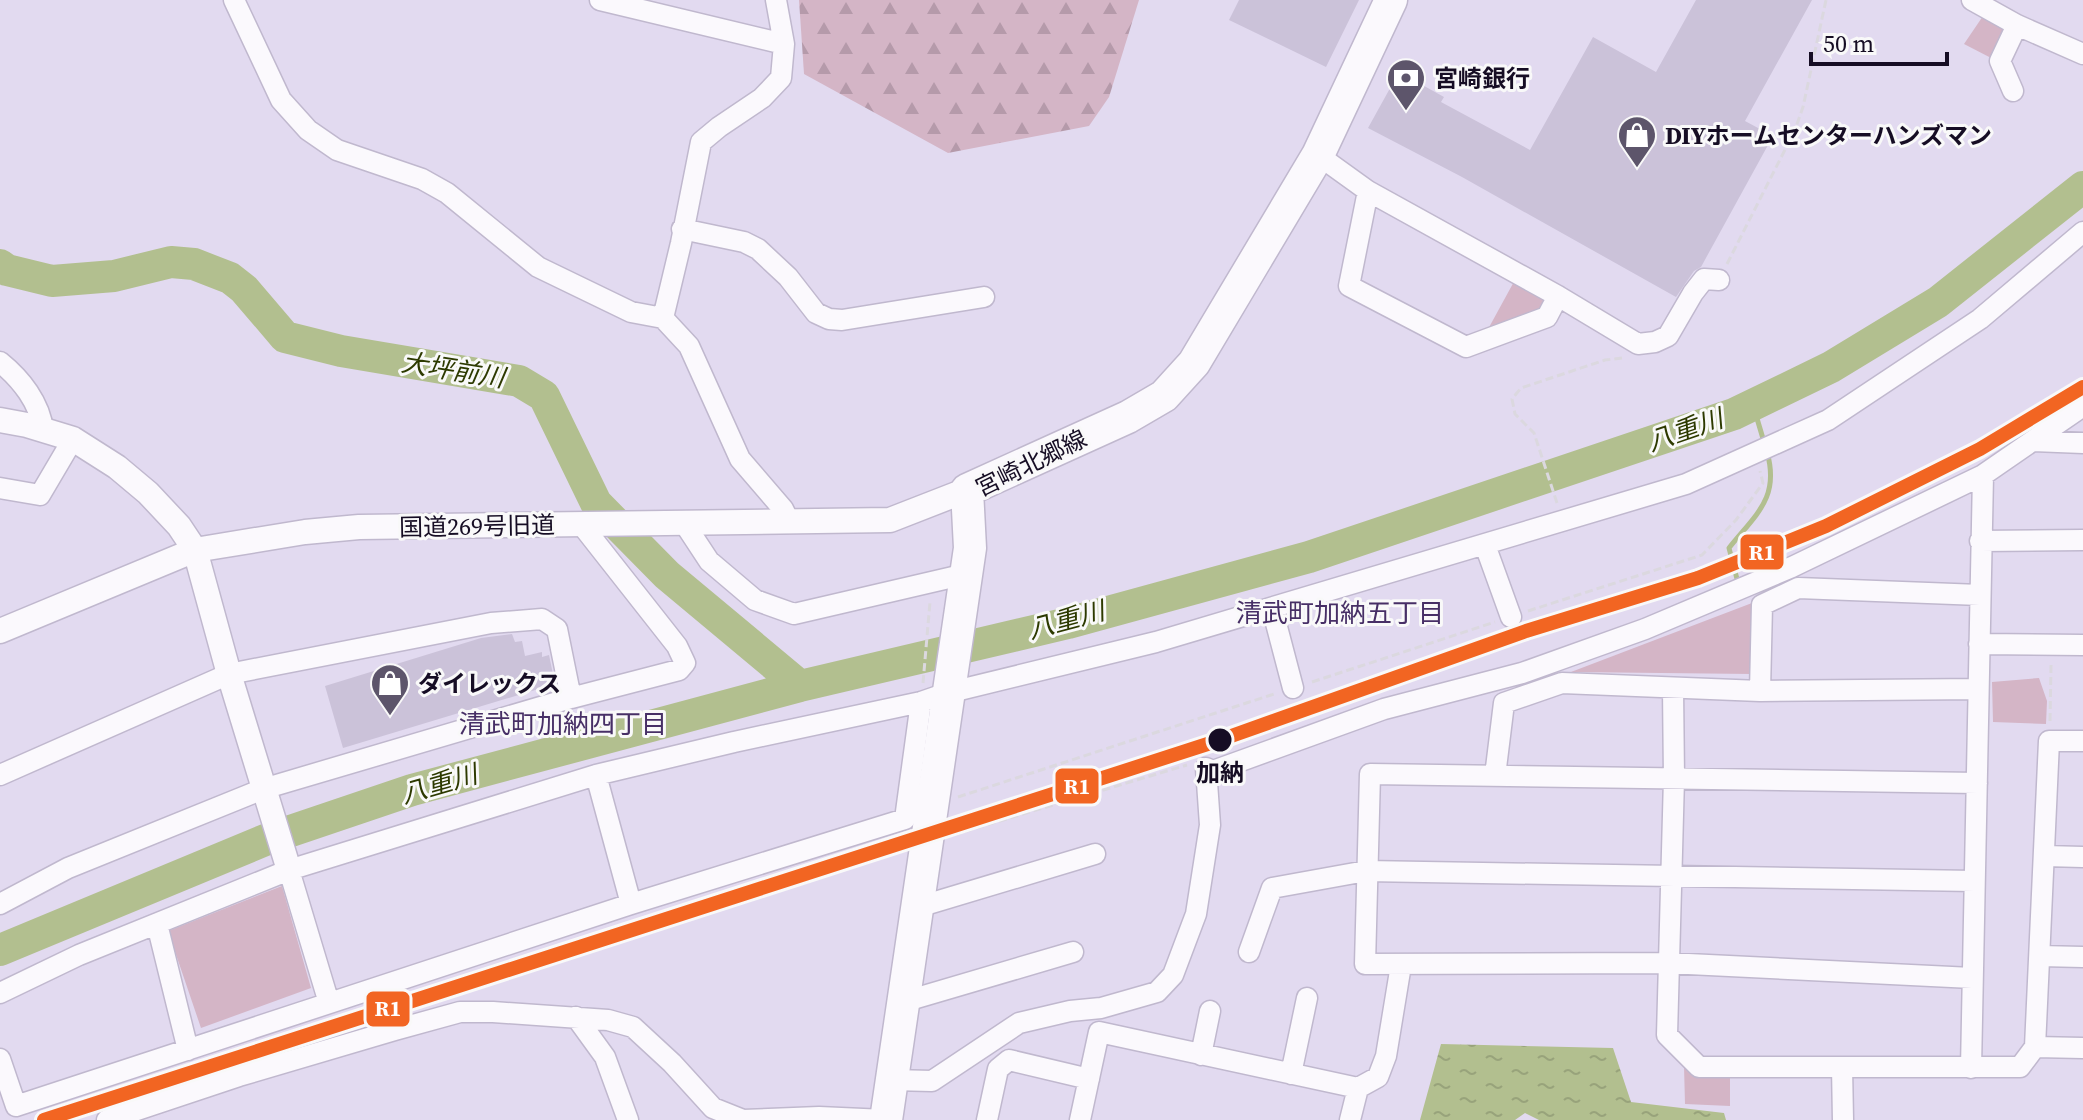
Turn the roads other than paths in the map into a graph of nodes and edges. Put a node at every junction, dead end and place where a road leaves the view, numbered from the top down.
1 (234, 0) edge
2 (600, 0) edge
3 (776, 0) edge
4 (1391, 0) edge
5 (1972, 0) edge
6 (2017, 25) junction
7 (784, 44) junction
8 (2083, 54) edge
9 (2013, 91) dead end
10 (1318, 155) junction
11 (1368, 191) junction
12 (682, 229) junction
13 (2083, 232) edge
14 (1719, 280) road end
15 (1558, 296) junction
16 (984, 297) dead end
17 (663, 318) junction
18 (0, 362) edge
19 (2083, 406) edge
20 (0, 420) edge
21 (43, 430) junction
22 (73, 439) junction
23 (2033, 441) junction
24 (2083, 443) edge
25 (1983, 475) junction
26 (0, 488) edge
27 (967, 490) junction
28 (789, 521) junction
29 (684, 523) junction
30 (589, 524) junction
31 (2083, 540) edge
32 (1980, 541) junction
33 (1485, 545) junction
34 (195, 550) junction
35 (965, 582) junction
36 (1980, 595) junction
37 (1272, 608) junction
38 (1511, 617) road end
39 (0, 631) edge
40 (1979, 644) junction
41 (2083, 645) edge
42 (229, 674) junction
43 (1293, 688) road end
44 (1673, 689) junction
45 (1978, 689) junction
46 (1760, 691) junction
47 (939, 693) junction
48 (571, 698) junction
49 (2083, 741) edge
50 (0, 775) edge
51 (596, 775) junction
52 (1495, 776) junction
53 (1674, 778) junction
54 (1977, 783) junction
55 (265, 794) junction
56 (1095, 854) dead end
57 (2045, 856) junction
58 (2083, 857) edge
59 (288, 867) junction
60 (1366, 871) junction
61 (1672, 877) junction
62 (1974, 881) junction
63 (0, 904) edge
64 (631, 904) junction
65 (915, 908) junction
66 (157, 924) junction
67 (1073, 952) dead end
68 (1249, 952) dead end
69 (2040, 956) junction
70 (2083, 957) edge
71 (1668, 963) junction
72 (1401, 965) junction
73 (1972, 978) junction
74 (0, 993) edge
75 (1307, 998) dead end
76 (903, 1002) junction
77 (329, 1003) junction
78 (1210, 1011) dead end
79 (576, 1017) junction
80 (2035, 1047) junction
81 (2083, 1048) edge
82 (188, 1050) junction
83 (1201, 1055) junction
84 (0, 1059) edge
85 (1842, 1067) junction
86 (1971, 1068) junction
87 (1291, 1074) junction
88 (1089, 1079) junction
89 (892, 1080) junction
90 (1358, 1088) junction
91 (107, 1120) edge
92 (628, 1120) edge
93 (886, 1120) edge
94 (987, 1120) edge
95 (1080, 1120) edge
96 (1350, 1120) edge
97 (1843, 1120) edge

1 - 17 street
2 - 7 street
3 - 7 street
4 - 10 main road, 宮崎北郷線
5 - 6 street
6 - 8 street
6 - 9 street
7 - 12 street
10 - 11 street
10 - 27 main road, 宮崎北郷線
11 - 15 street
11 - 15 street
12 - 16 street
12 - 17 street
13 - 33 street
14 - 15 street
17 - 28 street
18 - 21 street
19 - 23 street
20 - 21 street
21 - 22 street
22 - 26 street
22 - 34 street
23 - 24 street
23 - 25 street
25 - 32 street
25 - 89 street
27 - 28 street, 国道269号旧道
27 - 35 main road, 宮崎北郷線
28 - 29 street, 国道269号旧道
29 - 30 street, 国道269号旧道
29 - 35 street
30 - 34 street, 国道269号旧道
30 - 48 street
31 - 32 street
32 - 36 street
33 - 37 street
33 - 38 street
34 - 39 street, 国道269号旧道
34 - 42 street
35 - 47 main road, 宮崎北郷線
36 - 40 street
36 - 46 street
37 - 43 street
37 - 47 street
40 - 41 street
40 - 45 street
42 - 48 street
42 - 50 street
42 - 55 street
44 - 46 street
44 - 52 street
44 - 53 street
45 - 46 street
45 - 54 street
47 - 51 street
47 - 64 street
47 - 65 main road, 宮崎北郷線
48 - 55 street
49 - 57 street
51 - 59 street
51 - 64 street
52 - 53 street
52 - 60 street
53 - 54 street
53 - 61 street
54 - 62 street
55 - 59 street
55 - 63 street
56 - 65 street
57 - 58 street
57 - 69 street
59 - 66 street
59 - 77 street
60 - 61 street
60 - 68 street
60 - 72 street
61 - 62 street
61 - 71 street
62 - 73 street
64 - 77 street
65 - 76 main road, 宮崎北郷線
66 - 74 street
66 - 82 street
67 - 76 street
69 - 70 street
69 - 80 street
71 - 72 street
71 - 73 street
71 - 85 street
72 - 90 street
73 - 86 street
75 - 87 street
76 - 89 main road, 宮崎北郷線
77 - 82 street
78 - 83 street
79 - 91 street
79 - 92 street
79 - 93 street
80 - 81 street
80 - 86 street
82 - 84 street
83 - 87 street
83 - 88 street
85 - 86 street
85 - 97 street
87 - 90 street
88 - 94 street
88 - 95 street
89 - 93 main road, 宮崎北郷線
90 - 96 street

